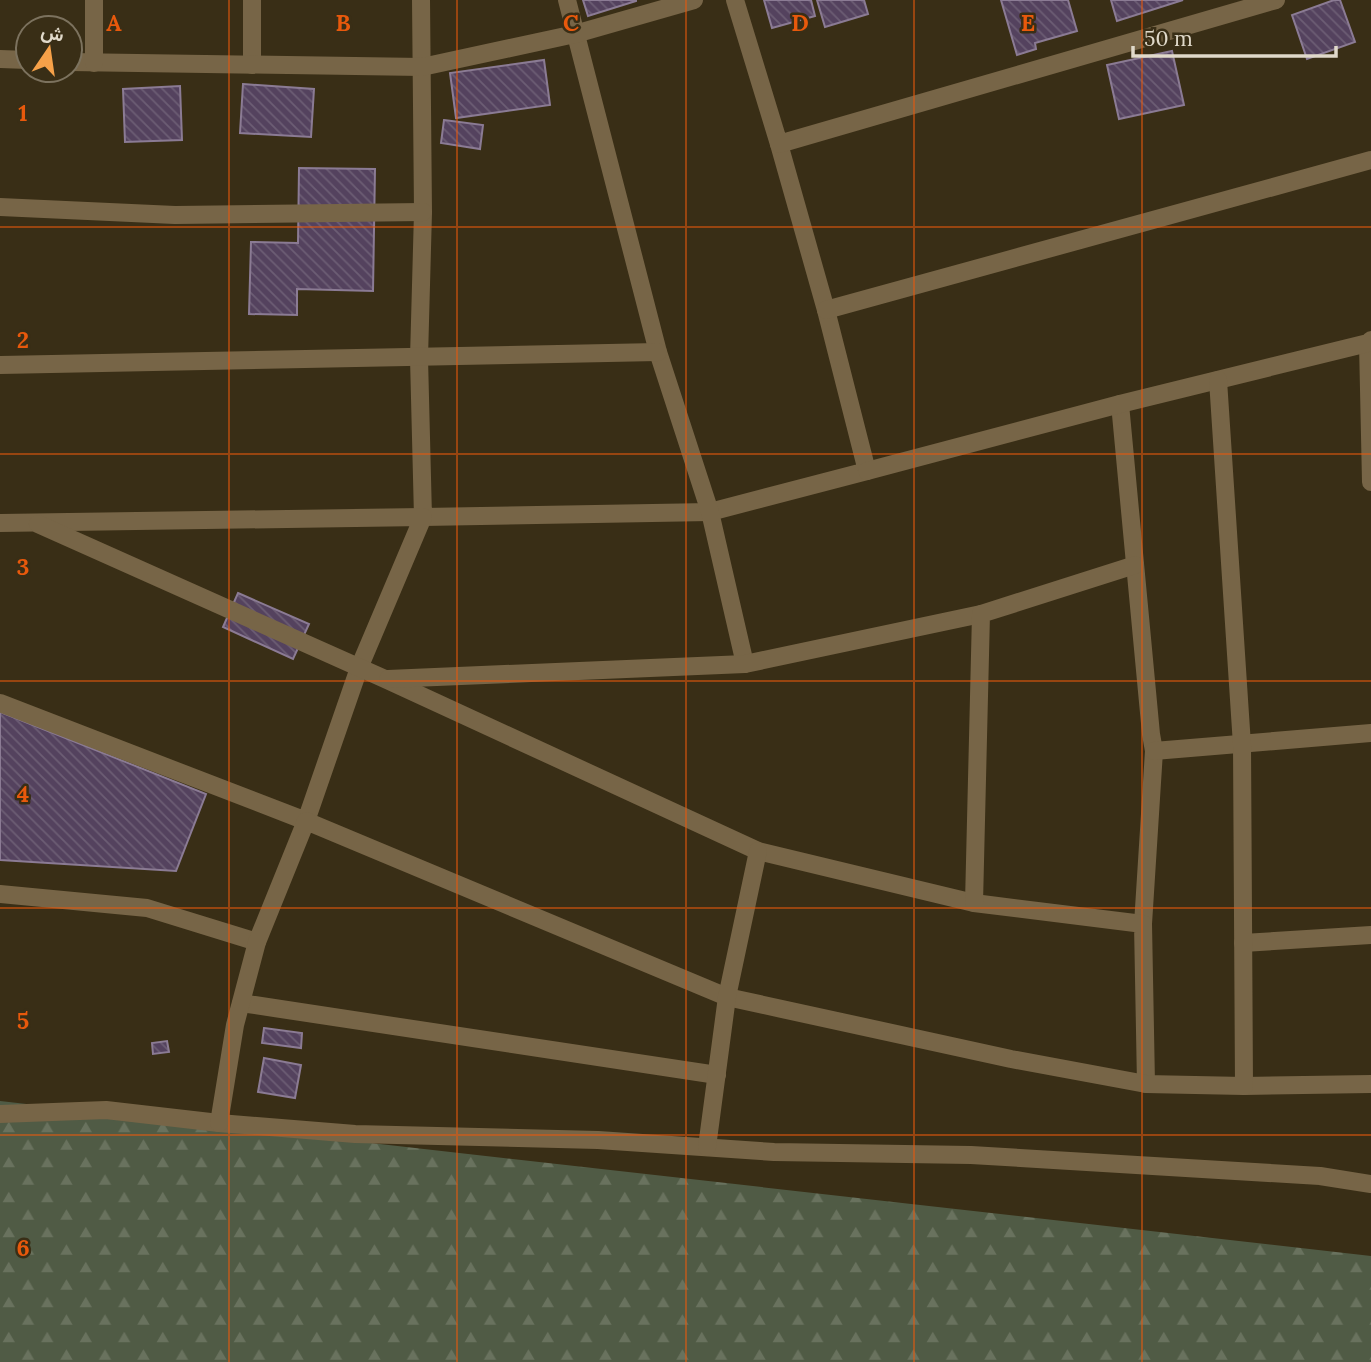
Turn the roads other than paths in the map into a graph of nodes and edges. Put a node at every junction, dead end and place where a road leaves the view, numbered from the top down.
1 (94, 0) edge
2 (252, 0) edge
3 (421, 0) edge
4 (567, 0) edge
5 (694, 0) edge
6 (735, 0) edge
7 (1276, 0) edge
8 (1221, 7) edge
9 (575, 34) junction
10 (84, 63) edge
11 (94, 63) junction
12 (252, 65) junction
13 (422, 67) junction
14 (779, 144) junction
15 (1371, 160) edge
16 (0, 207) edge
17 (423, 212) junction
18 (826, 310) junction
19 (1369, 342) edge
20 (658, 352) junction
21 (419, 358) junction
22 (0, 365) edge
23 (1218, 380) junction
24 (1120, 404) junction
25 (867, 471) junction
26 (1371, 482) edge
27 (710, 512) junction
28 (422, 517) junction
29 (0, 523) edge
30 (38, 524) junction
31 (1135, 565) junction
32 (981, 614) junction
33 (745, 664) junction
34 (359, 668) junction
35 (385, 679) junction
36 (0, 703) edge
37 (1371, 733) edge
38 (1242, 745) junction
39 (1154, 751) junction
40 (306, 821) junction
41 (758, 851) junction
42 (0, 894) edge
43 (974, 903) junction
44 (1143, 924) junction
45 (1371, 935) edge
46 (257, 942) junction
47 (1243, 943) junction
48 (727, 997) junction
49 (241, 1003) junction
50 (717, 1075) junction
51 (1146, 1084) junction
52 (1371, 1084) edge
53 (1244, 1086) junction
54 (0, 1114) edge
55 (219, 1123) junction
56 (707, 1147) junction
57 (1371, 1184) edge

1 - 11 street
2 - 12 street
3 - 13 street
4 - 9 street
5 - 9 street
6 - 14 street
7 - 8 street
8 - 14 street
9 - 13 street
9 - 20 street
10 - 11 street
11 - 12 street
12 - 13 street
13 - 17 street
14 - 18 street
15 - 18 street
16 - 17 street
17 - 21 street
18 - 25 street
19 - 23 street
19 - 26 street
20 - 21 street
20 - 27 street
21 - 22 street
21 - 28 street
23 - 24 street
23 - 38 street
24 - 25 street
24 - 31 street
25 - 27 street
27 - 28 street
27 - 33 street
28 - 30 street
28 - 34 street
29 - 30 street
30 - 34 street
31 - 32 street
31 - 39 street
32 - 33 street
32 - 43 street
33 - 35 street
34 - 35 street
34 - 40 street
35 - 41 street
36 - 40 street
37 - 38 street
38 - 39 street
38 - 47 street
39 - 44 street
40 - 46 street
40 - 48 street
41 - 43 street
41 - 48 street
42 - 46 street
43 - 44 street
44 - 51 street
45 - 47 street
46 - 49 street
47 - 53 street
48 - 50 street
48 - 51 street
49 - 50 street
49 - 55 street
50 - 56 street
51 - 53 street
52 - 53 street
54 - 55 street
55 - 56 street
56 - 57 street

